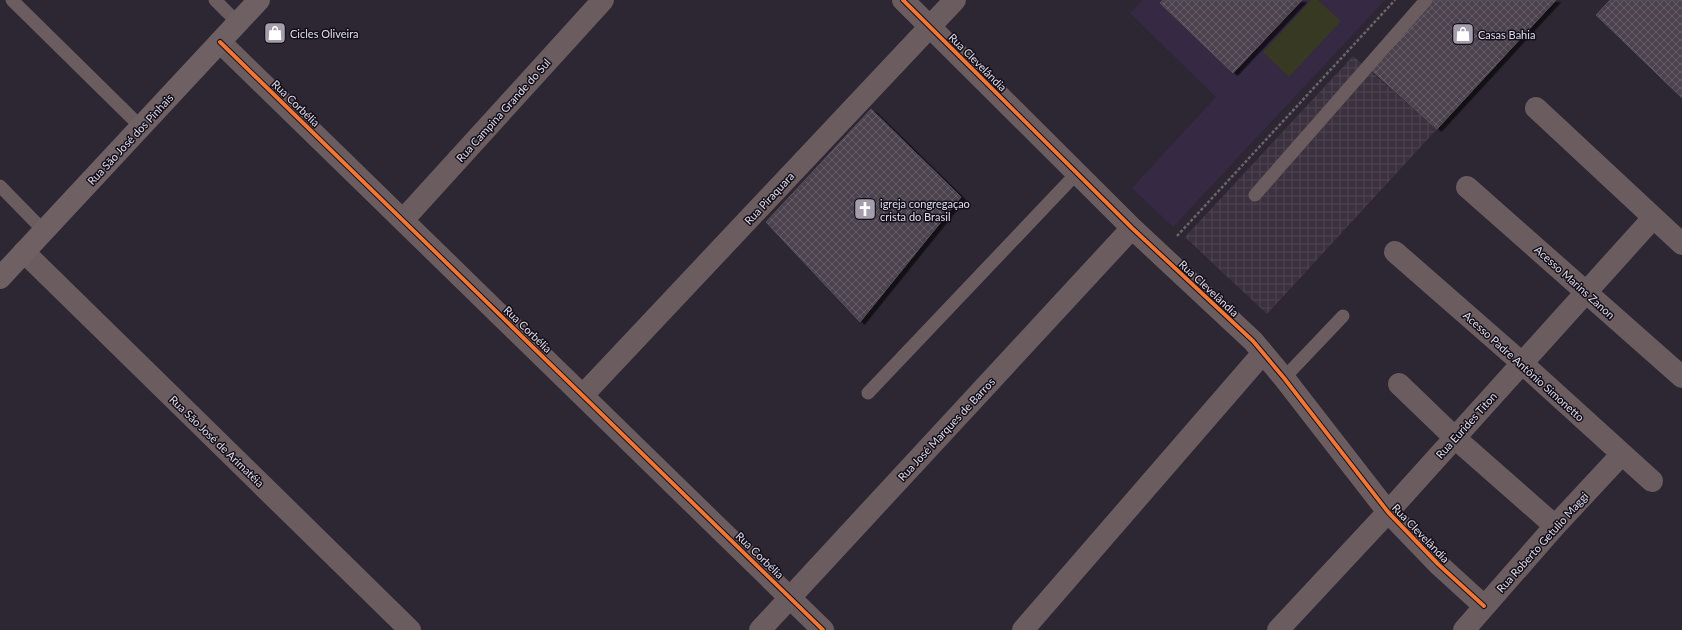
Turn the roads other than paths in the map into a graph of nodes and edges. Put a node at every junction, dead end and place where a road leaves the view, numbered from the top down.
1 (12, 0) edge
2 (215, 0) edge
3 (259, 0) edge
4 (603, 0) edge
5 (903, 0) edge
6 (955, 0) edge
7 (1426, 0) edge
8 (238, 23) junction
9 (930, 27) junction
10 (220, 42) junction
11 (1536, 108) dead end
12 (141, 126) junction
13 (1077, 173) junction
14 (0, 186) edge
15 (1467, 187) dead end
16 (1255, 195) dead end
17 (1653, 218) junction
18 (403, 220) junction
19 (1132, 228) junction
20 (44, 231) junction
21 (1682, 244) edge
22 (24, 252) junction
23 (1395, 252) dead end
24 (0, 278) edge
25 (1586, 292) junction
26 (1343, 316) dead end
27 (1263, 353) junction
28 (1522, 363) junction
29 (1682, 377) edge
30 (1284, 378) junction
31 (1398, 384) dead end
32 (868, 393) dead end
33 (583, 395) junction
34 (1454, 438) junction
35 (1622, 454) junction
36 (1652, 481) dead end
37 (1388, 512) junction
38 (1555, 526) junction
39 (790, 597) junction
40 (1484, 606) junction
41 (410, 630) edge
42 (760, 630) edge
43 (823, 630) edge
44 (1023, 630) edge
45 (1278, 630) edge
46 (1464, 630) edge

1 - 12 lane
2 - 8 lane
3 - 8 street, Rua São José dos Pinhais
4 - 18 street, Rua Campina Grande do Sul
5 - 9 street, Rua Clevelândia
6 - 9 street, Rua Piraquara
7 - 16 lane
8 - 10 street, Rua São José dos Pinhais
9 - 13 street, Rua Clevelândia
9 - 33 street, Rua Piraquara
10 - 12 street, Rua São José dos Pinhais
10 - 18 street, Rua Corbélia
11 - 17 street
12 - 20 street, Rua São José dos Pinhais
13 - 19 street, Rua Clevelândia
13 - 32 lane
14 - 20 lane
15 - 25 street, Acesso Marins Zanon
17 - 21 street
17 - 25 street, Rua Eurides Titon
18 - 33 street, Rua Corbélia
19 - 27 street, Rua Clevelândia
19 - 39 street, Rua José Marques de Barros
20 - 22 street, Rua São José dos Pinhais
22 - 24 street, Rua São José dos Pinhais
22 - 41 street, Rua São José de Arimatéia
23 - 28 street, Acesso Padre Antônio Simonetto
25 - 28 street, Rua Eurides Titon
25 - 29 street, Acesso Marins Zanon
26 - 30 lane
27 - 30 street, Rua Clevelândia
27 - 44 street
28 - 34 street, Rua Eurides Titon
28 - 35 street, Acesso Padre Antônio Simonetto
30 - 37 street, Rua Clevelândia
31 - 34 street
33 - 39 street, Rua Corbélia
34 - 37 street, Rua Eurides Titon
34 - 38 street
35 - 36 street, Acesso Padre Antônio Simonetto
35 - 38 street, Rua Roberto Getulio Maggi
37 - 40 street, Rua Clevelândia
37 - 45 street, Rua Eurides Titon
38 - 40 street, Rua Roberto Getulio Maggi
39 - 42 street, Rua José Marques de Barros
39 - 43 street, Rua Corbélia
40 - 46 street, Rua Roberto Getulio Maggi

